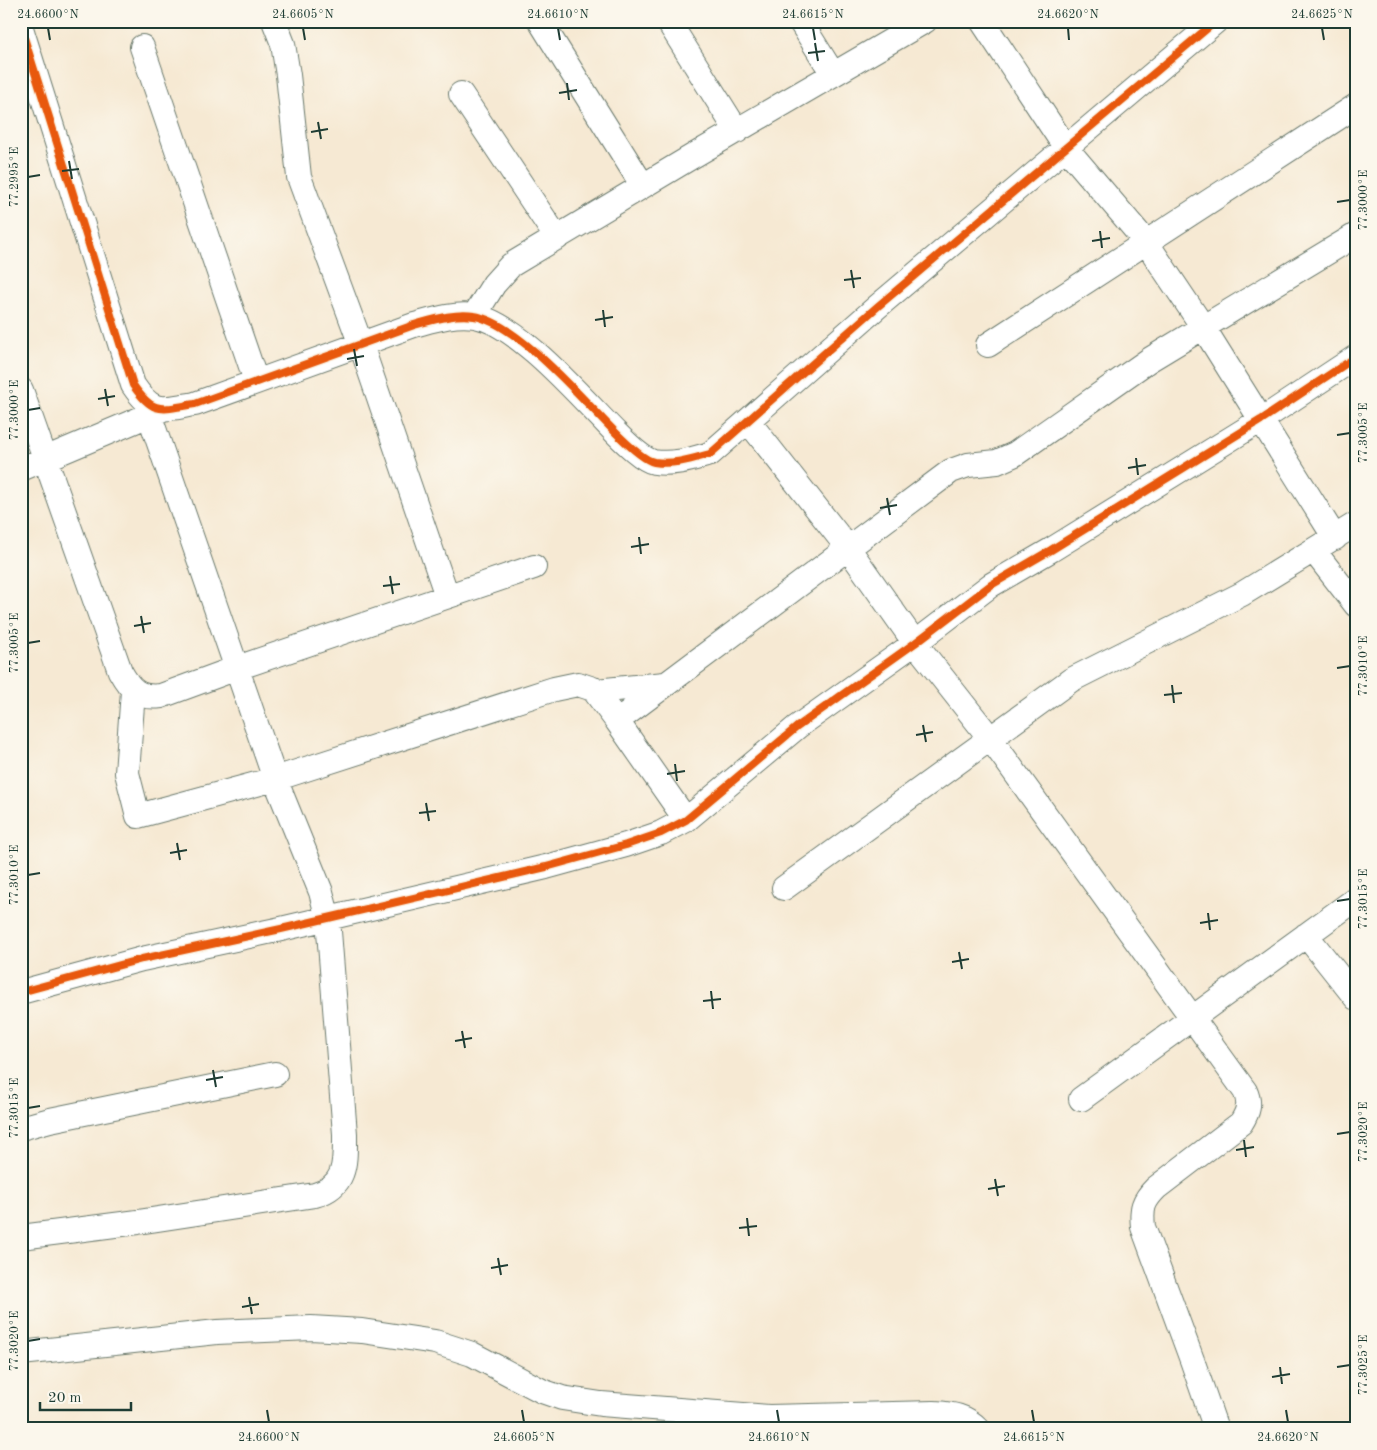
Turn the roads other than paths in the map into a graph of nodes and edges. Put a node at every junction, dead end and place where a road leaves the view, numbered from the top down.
1 (30, 21) edge
2 (274, 21) edge
3 (540, 21) edge
4 (668, 21) edge
5 (800, 21) edge
6 (982, 21) edge
7 (1216, 21) edge
8 (920, 22) edge
9 (21, 24) edge
10 (21, 28) edge
11 (142, 47) dead end
12 (833, 74) junction
13 (461, 94) dead end
14 (1356, 106) edge
15 (737, 131) junction
16 (1066, 148) junction
17 (643, 186) junction
18 (1356, 235) edge
19 (556, 238) junction
20 (1146, 242) junction
21 (474, 316) junction
22 (1203, 327) junction
23 (362, 345) junction
24 (988, 345) dead end
25 (1356, 356) edge
26 (256, 381) junction
27 (21, 390) edge
28 (155, 412) junction
29 (748, 420) junction
30 (1261, 420) junction
31 (46, 458) junction
32 (21, 469) edge
33 (1356, 524) edge
34 (1335, 538) junction
35 (848, 548) junction
36 (1314, 551) junction
37 (534, 566) dead end
38 (447, 596) junction
39 (1356, 605) edge
40 (915, 643) junction
41 (237, 668) junction
42 (666, 684) junction
43 (133, 690) junction
44 (593, 690) junction
45 (617, 721) junction
46 (990, 738) junction
47 (275, 779) junction
48 (686, 820) junction
49 (784, 888) dead end
50 (1356, 899) edge
51 (328, 919) junction
52 (1306, 935) junction
53 (21, 992) edge
54 (1356, 998) edge
55 (1191, 1018) junction
56 (275, 1074) dead end
57 (1081, 1099) dead end
58 (21, 1128) edge
59 (21, 1237) edge
60 (21, 1353) edge
61 (978, 1429) edge
62 (1216, 1429) edge

1 - 9 street
2 - 23 street
3 - 17 street
4 - 15 street
5 - 12 street
6 - 16 street
7 - 16 street
8 - 12 street
10 - 28 street
11 - 26 street
12 - 15 street
13 - 19 street
14 - 20 street
15 - 17 street
16 - 20 street
16 - 29 street
17 - 19 street
18 - 22 street
19 - 21 street
20 - 22 street
20 - 24 street
21 - 23 street
21 - 29 street
22 - 30 street
22 - 35 street
23 - 26 street
23 - 38 street
25 - 30 street
26 - 28 street
27 - 31 street
28 - 31 street
28 - 41 street
29 - 35 street
30 - 34 street
30 - 40 street
31 - 32 street
31 - 43 street
33 - 34 street
34 - 36 street
35 - 40 street
35 - 42 street
36 - 39 street
36 - 46 street
37 - 38 street
38 - 41 street
40 - 46 street
40 - 48 street
41 - 43 street
41 - 47 street
42 - 44 street
42 - 45 street
43 - 47 street
44 - 45 street
44 - 47 street
45 - 48 street
46 - 49 street
46 - 55 street
47 - 51 street
48 - 51 street
50 - 52 street
51 - 53 street
51 - 59 street
52 - 54 street
52 - 55 street
55 - 57 street
55 - 62 street
56 - 58 street
60 - 61 street

